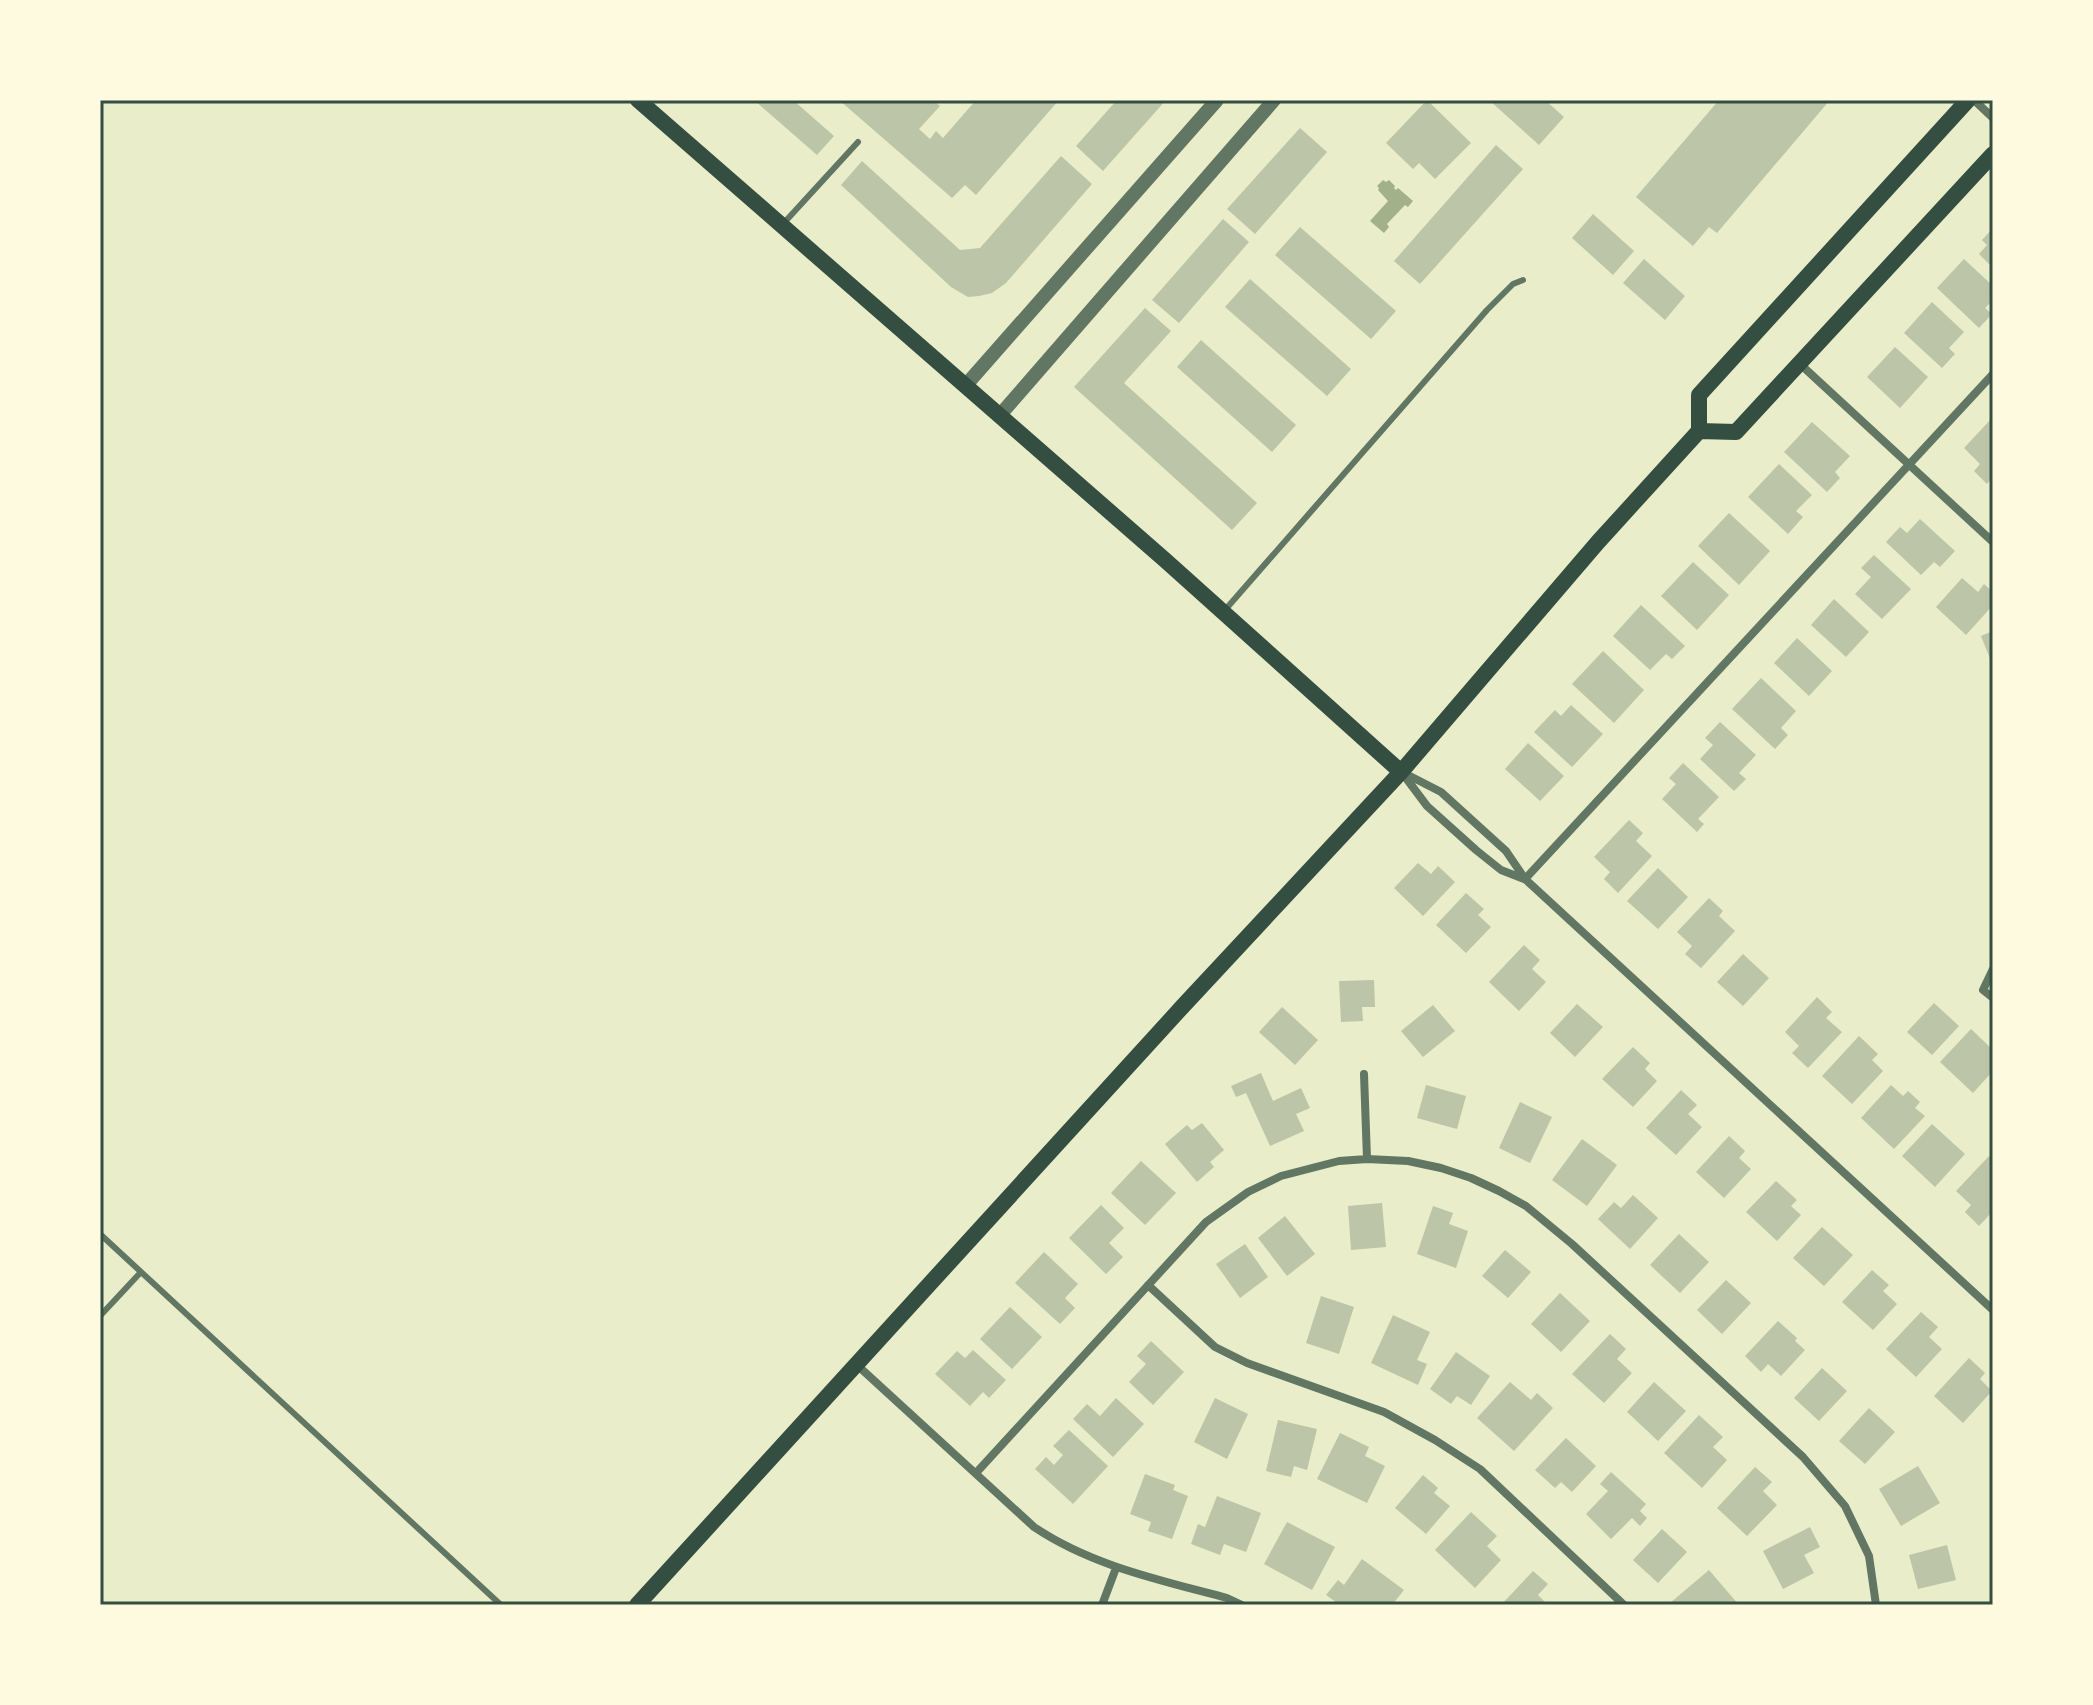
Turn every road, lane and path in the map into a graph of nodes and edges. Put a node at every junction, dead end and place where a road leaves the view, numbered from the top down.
1 (638, 100) edge
2 (1217, 100) edge
3 (1274, 100) edge
4 (1968, 100) edge
5 (1974, 100) edge
6 (1993, 118) edge
7 (858, 142) dead end
8 (1993, 154) edge
9 (782, 225) junction
10 (1523, 280) dead end
11 (1800, 363) junction
12 (1993, 374) edge
13 (966, 385) junction
14 (1000, 415) junction
15 (1699, 431) junction
16 (1908, 464) junction
17 (1993, 542) edge
18 (1222, 613) junction
19 (1401, 772) junction
20 (1525, 879) junction
21 (1993, 969) edge
22 (1993, 998) edge
23 (1364, 1074) dead end
24 (1367, 1159) junction
25 (100, 1234) edge
26 (141, 1272) junction
27 (1148, 1285) junction
28 (1993, 1310) edge
29 (100, 1316) edge
30 (857, 1365) junction
31 (976, 1473) junction
32 (1116, 1568) junction
33 (501, 1605) edge
34 (637, 1605) edge
35 (1102, 1605) edge
36 (1242, 1605) edge
37 (1624, 1605) edge
38 (1876, 1605) edge

1 - 9 main road
2 - 13 street
3 - 14 street
4 - 15 main road
5 - 6 street
7 - 9 lane
8 - 11 main road
9 - 13 main road
10 - 18 lane
11 - 15 main road
11 - 16 street
12 - 16 street
13 - 14 main road
14 - 18 main road
15 - 19 main road
16 - 17 street
16 - 20 street
18 - 19 main road
19 - 20 street
19 - 20 street
19 - 30 main road
20 - 28 street
21 - 22 street
23 - 24 street
24 - 27 street
24 - 38 street
25 - 26 lane
26 - 29 lane
26 - 33 lane
27 - 31 street
27 - 37 street
30 - 31 street
30 - 34 main road
31 - 32 street
32 - 35 street
32 - 36 street

